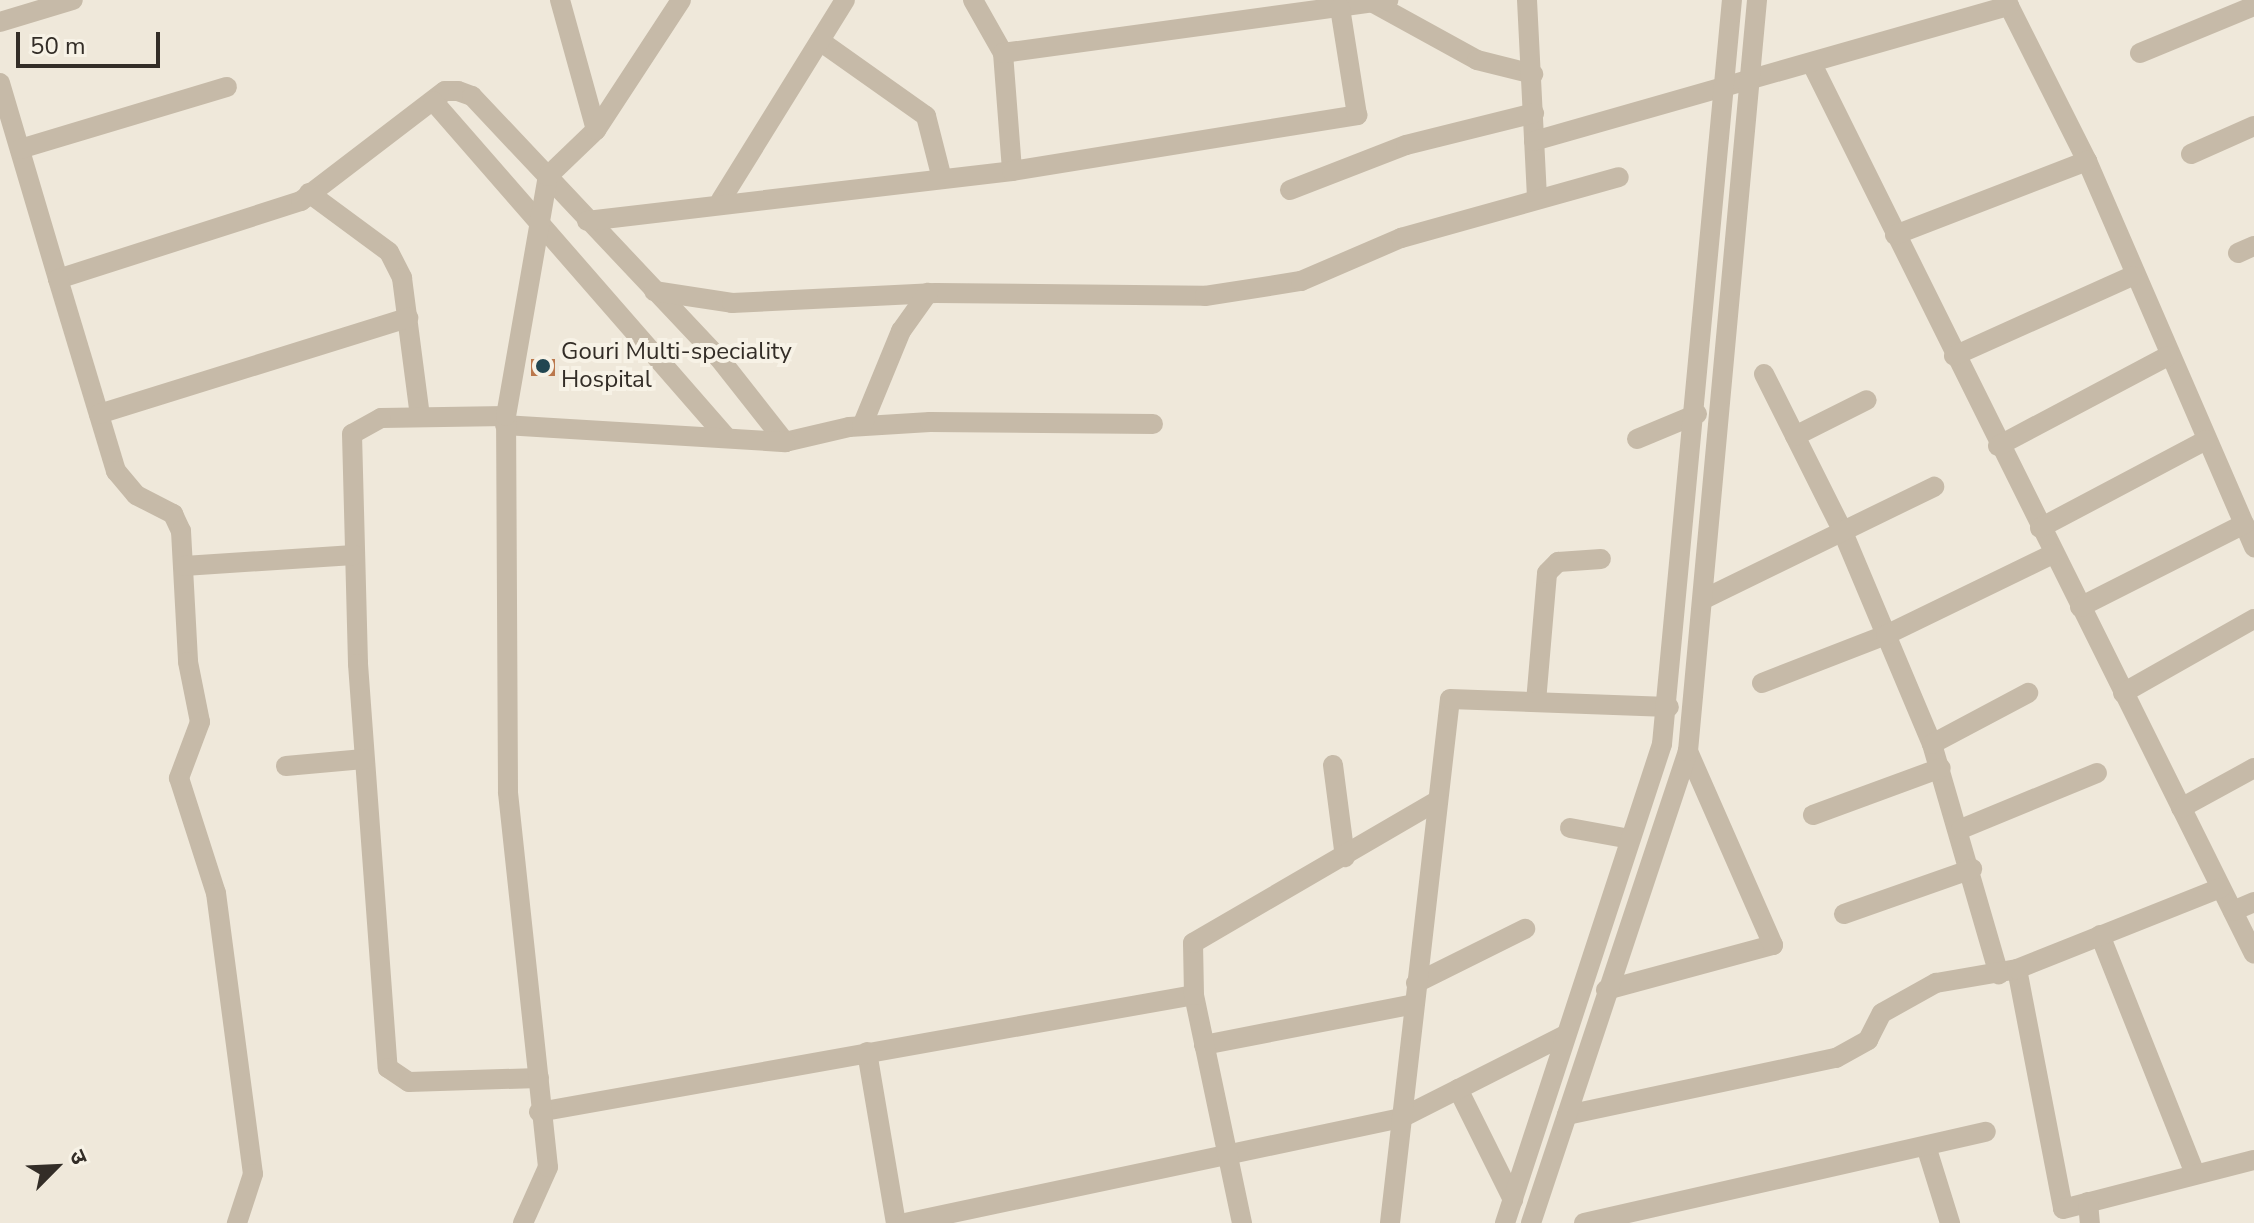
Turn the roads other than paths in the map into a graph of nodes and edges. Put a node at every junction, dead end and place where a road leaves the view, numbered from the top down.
1 (73, 0) edge
2 (560, 0) edge
3 (681, 0) edge
4 (845, 0) edge
5 (973, 0) edge
6 (1527, 0) edge
7 (1732, 0) edge
8 (1757, 0) edge
9 (1376, 1) edge
10 (2008, 3) edge
11 (2254, 6) edge
12 (1340, 8) junction
13 (0, 22) edge
14 (820, 41) junction
15 (1003, 53) junction
16 (2140, 53) dead end
17 (1813, 66) junction
18 (1533, 74) junction
19 (0, 83) edge
20 (1750, 83) junction
21 (227, 87) dead end
22 (1725, 89) junction
23 (433, 101) junction
24 (1534, 113) junction
25 (2254, 126) edge
26 (596, 130) junction
27 (1534, 141) junction
28 (20, 149) junction
29 (2191, 154) dead end
30 (2087, 161) junction
31 (1012, 171) junction
32 (548, 176) junction
33 (1619, 177) dead end
34 (942, 179) junction
35 (1290, 190) dead end
36 (309, 193) junction
37 (1537, 197) junction
38 (721, 200) junction
39 (587, 221) junction
40 (541, 226) junction
41 (1895, 235) junction
42 (2132, 276) junction
43 (58, 279) junction
44 (654, 291) junction
45 (928, 293) junction
46 (408, 318) junction
47 (1954, 356) junction
48 (2168, 356) junction
49 (1764, 374) dead end
50 (1867, 400) dead end
51 (99, 414) junction
52 (1697, 414) junction
53 (420, 417) junction
54 (505, 421) junction
55 (1153, 424) dead end
56 (862, 426) junction
57 (1795, 436) junction
58 (727, 438) junction
59 (1637, 439) dead end
60 (2206, 440) junction
61 (785, 442) junction
62 (1998, 446) junction
63 (1934, 487) dead end
64 (2244, 524) junction
65 (2040, 528) junction
66 (1842, 530) junction
67 (2254, 547) edge
68 (2053, 554) junction
69 (354, 555) junction
70 (1601, 559) dead end
71 (184, 566) junction
72 (1706, 598) junction
73 (2080, 607) junction
74 (2254, 619) edge
75 (1886, 635) junction
76 (1762, 683) dead end
77 (2028, 693) dead end
78 (2123, 693) junction
79 (1536, 702) junction
80 (1669, 707) junction
81 (1932, 744) junction
82 (1688, 751) junction
83 (364, 759) junction
84 (1333, 765) dead end
85 (286, 766) dead end
86 (1941, 768) junction
87 (2254, 768) edge
88 (2097, 773) dead end
89 (1435, 802) junction
90 (2181, 808) junction
91 (1813, 815) dead end
92 (1570, 828) dead end
93 (1961, 829) junction
94 (1630, 839) junction
95 (1345, 857) junction
96 (1972, 869) junction
97 (2221, 888) junction
98 (2254, 902) edge
99 (2233, 911) junction
100 (1844, 914) dead end
101 (1525, 929) dead end
102 (2100, 935) junction
103 (2254, 954) edge
104 (2008, 971) junction
105 (1416, 983) junction
106 (1606, 990) junction
107 (1194, 995) junction
108 (1414, 1004) junction
109 (1563, 1036) junction
110 (1204, 1045) junction
111 (867, 1052) junction
112 (539, 1078) junction
113 (1458, 1089) junction
114 (539, 1112) junction
115 (1567, 1115) junction
116 (1401, 1118) junction
117 (1986, 1132) dead end
118 (1926, 1146) junction
119 (1227, 1156) junction
120 (2254, 1160) edge
121 (2195, 1174) junction
122 (1513, 1200) junction
123 (2089, 1213) edge
124 (237, 1223) edge
125 (523, 1223) edge
126 (896, 1223) edge
127 (905, 1223) edge
128 (1242, 1223) edge
129 (1390, 1223) edge
130 (1505, 1223) edge
131 (1531, 1223) edge
132 (1584, 1223) edge
133 (1950, 1223) edge

1 - 13 street
2 - 26 street
3 - 26 street
4 - 14 street
5 - 15 street
6 - 18 street
7 - 22 street
8 - 20 street
9 - 12 street
9 - 18 street
10 - 17 street
10 - 30 street
11 - 16 street
12 - 15 street
12 - 31 street
14 - 34 street
14 - 38 street
15 - 31 street
17 - 20 street
17 - 41 street
18 - 24 street
19 - 28 street
20 - 22 street
20 - 72 street
21 - 28 street
22 - 27 street
22 - 52 street
23 - 32 street
23 - 36 street
23 - 40 street
24 - 27 street
24 - 35 street
25 - 29 street
26 - 32 street
27 - 37 street
28 - 43 street
30 - 41 street
30 - 42 street
31 - 34 street
32 - 39 street
32 - 40 street
33 - 37 street
34 - 38 street
36 - 43 street
36 - 46 street
37 - 45 street
38 - 39 street
39 - 44 street
40 - 54 street
40 - 58 street
41 - 47 street
42 - 47 street
42 - 48 street
43 - 51 street
44 - 45 street
44 - 61 street
45 - 56 street
46 - 51 street
46 - 53 street
47 - 62 street
48 - 60 street
48 - 62 street
49 - 57 street
50 - 57 street
51 - 71 street
52 - 59 street
52 - 80 street
53 - 54 street
53 - 69 street
54 - 58 street
54 - 112 street
55 - 56 street
56 - 61 street
57 - 66 street
58 - 61 street
60 - 64 street
60 - 65 street
62 - 65 street
63 - 66 street
64 - 67 street
64 - 73 street
65 - 68 street
66 - 72 street
66 - 75 street
68 - 73 street
68 - 75 street
69 - 71 street
69 - 83 street
70 - 79 street
71 - 124 street
72 - 82 street
73 - 78 street
74 - 78 street
75 - 76 street
75 - 81 street
77 - 81 street
78 - 90 street
79 - 80 street
79 - 89 street
80 - 94 street
81 - 86 street
82 - 106 street
82 - 106 street
83 - 85 street
83 - 112 street
84 - 95 street
86 - 91 street
86 - 93 street
87 - 90 street
88 - 93 street
89 - 95 street
89 - 105 street
90 - 97 street
92 - 94 street
93 - 96 street
94 - 109 street
95 - 107 street
96 - 100 street
96 - 104 street
97 - 99 street
97 - 102 street
98 - 99 street
99 - 103 street
101 - 105 street
102 - 104 street
102 - 121 street
104 - 115 street
104 - 123 street
105 - 108 street
106 - 115 street
107 - 110 street
107 - 111 street
108 - 110 street
108 - 116 street
109 - 113 street
109 - 122 street
110 - 119 street
111 - 114 street
111 - 126 street
112 - 114 street
113 - 116 street
113 - 122 street
114 - 125 street
115 - 131 street
116 - 119 street
116 - 129 street
117 - 118 street
118 - 132 street
118 - 133 street
119 - 127 street
119 - 128 street
120 - 121 street
121 - 123 street
122 - 130 street

